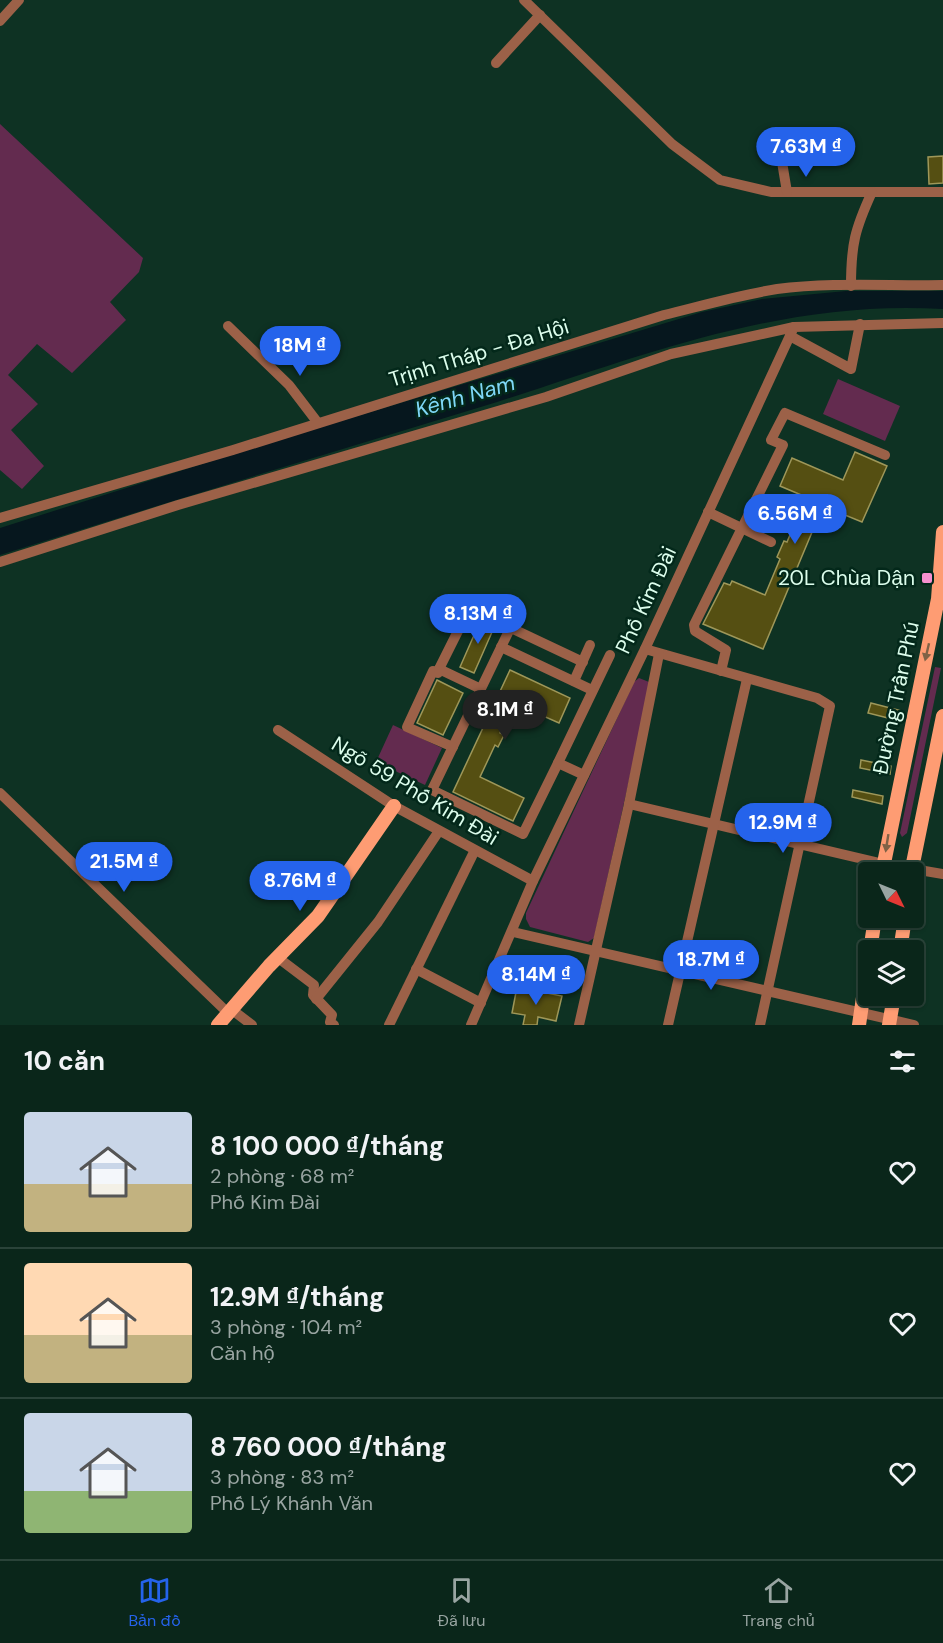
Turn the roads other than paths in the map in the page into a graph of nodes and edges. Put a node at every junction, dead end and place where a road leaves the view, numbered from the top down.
1 (524, 0) edge
2 (15, 1) edge
3 (540, 15) junction
4 (0, 21) edge
5 (496, 63) dead end
6 (782, 162) dead end
7 (787, 192) junction
8 (873, 192) junction
9 (943, 192) edge
10 (943, 285) edge
11 (851, 286) junction
12 (943, 323) edge
13 (860, 324) junction
14 (228, 326) dead end
15 (792, 332) junction
16 (318, 423) junction
17 (885, 455) dead end
18 (708, 512) junction
19 (0, 519) edge
20 (741, 528) junction
21 (943, 532) edge
22 (771, 543) dead end
23 (0, 562) edge
24 (515, 618) junction
25 (590, 645) dead end
26 (501, 647) junction
27 (645, 649) junction
28 (659, 654) junction
29 (609, 655) dead end
30 (583, 662) junction
31 (439, 669) junction
32 (721, 670) junction
33 (747, 679) junction
34 (574, 681) junction
35 (481, 689) junction
36 (592, 690) junction
37 (943, 716) edge
38 (278, 730) dead end
39 (453, 747) junction
40 (558, 763) junction
41 (584, 775) junction
42 (0, 793) edge
43 (629, 804) junction
44 (394, 806) junction
45 (713, 823) junction
46 (439, 831) junction
47 (798, 843) junction
48 (474, 852) junction
49 (860, 862) edge
50 (884, 862) edge
51 (913, 862) edge
52 (924, 871) edge
53 (943, 873) edge
54 (533, 881) junction
55 (513, 932) junction
56 (595, 950) junction
57 (277, 957) junction
58 (416, 969) junction
59 (680, 969) junction
60 (768, 990) junction
61 (316, 999) junction
62 (481, 1003) junction
63 (892, 1006) edge
64 (229, 1011) junction
65 (860, 1019) edge
66 (890, 1022) edge
67 (218, 1025) edge
68 (252, 1025) edge
69 (334, 1025) edge
70 (389, 1025) edge
71 (471, 1025) edge
72 (579, 1025) edge
73 (668, 1025) edge
74 (760, 1025) edge
75 (914, 1025) edge

1 - 3 street
2 - 4 street
3 - 5 street
3 - 7 street
6 - 7 street
7 - 8 street
8 - 9 street
8 - 11 street
10 - 11 street, Trịnh Tháp - Đa Hội
11 - 16 street, Trịnh Tháp - Đa Hội
12 - 13 street
13 - 15 street
13 - 15 street
14 - 16 street
15 - 18 street, Phố Kim Đài
15 - 23 street
16 - 19 street, Trịnh Tháp - Đa Hội
17 - 20 street
18 - 20 street
18 - 27 street, Phố Kim Đài
20 - 22 street
20 - 32 street
21 -> 50 main road, Đường Trần Phú
24 - 26 street
24 - 30 street
24 - 31 street
25 - 30 street
26 - 34 street
26 - 35 street
27 - 28 street
27 - 41 street, Phố Kim Đài
28 - 32 street
28 - 43 street
29 - 36 street
30 - 34 street
31 - 35 street
31 - 39 street
32 - 33 street
33 - 45 street
33 - 47 street
34 - 36 street
35 - 39 street
36 - 40 street
37 - 51 main road
38 - 44 street, Ngõ 59 Phố Kim Đài
39 - 40 street
40 - 41 street
41 - 54 street, Phố Kim Đài
42 - 64 street
43 - 45 street
43 - 56 street
44 - 46 street, Ngõ 59 Phố Kim Đài
44 - 57 main road
45 - 47 street
45 - 59 street
46 - 48 street, Ngõ 59 Phố Kim Đài
46 - 61 street
47 - 49 street
47 - 60 street
48 - 54 street, Ngõ 59 Phố Kim Đài
48 - 58 street
52 - 53 street
54 - 55 street, Phố Kim Đài
55 - 56 street
55 - 62 street, Phố Kim Đài
56 - 59 street
56 - 72 street
57 - 61 street
57 - 64 main road
58 - 62 street
58 - 70 street
59 - 60 street
59 - 73 street
60 - 65 street
60 - 74 street
61 - 69 street
62 - 71 street, Phố Kim Đài
63 - 66 main road
64 - 67 main road
64 - 68 street
65 - 66 street
66 - 75 street

